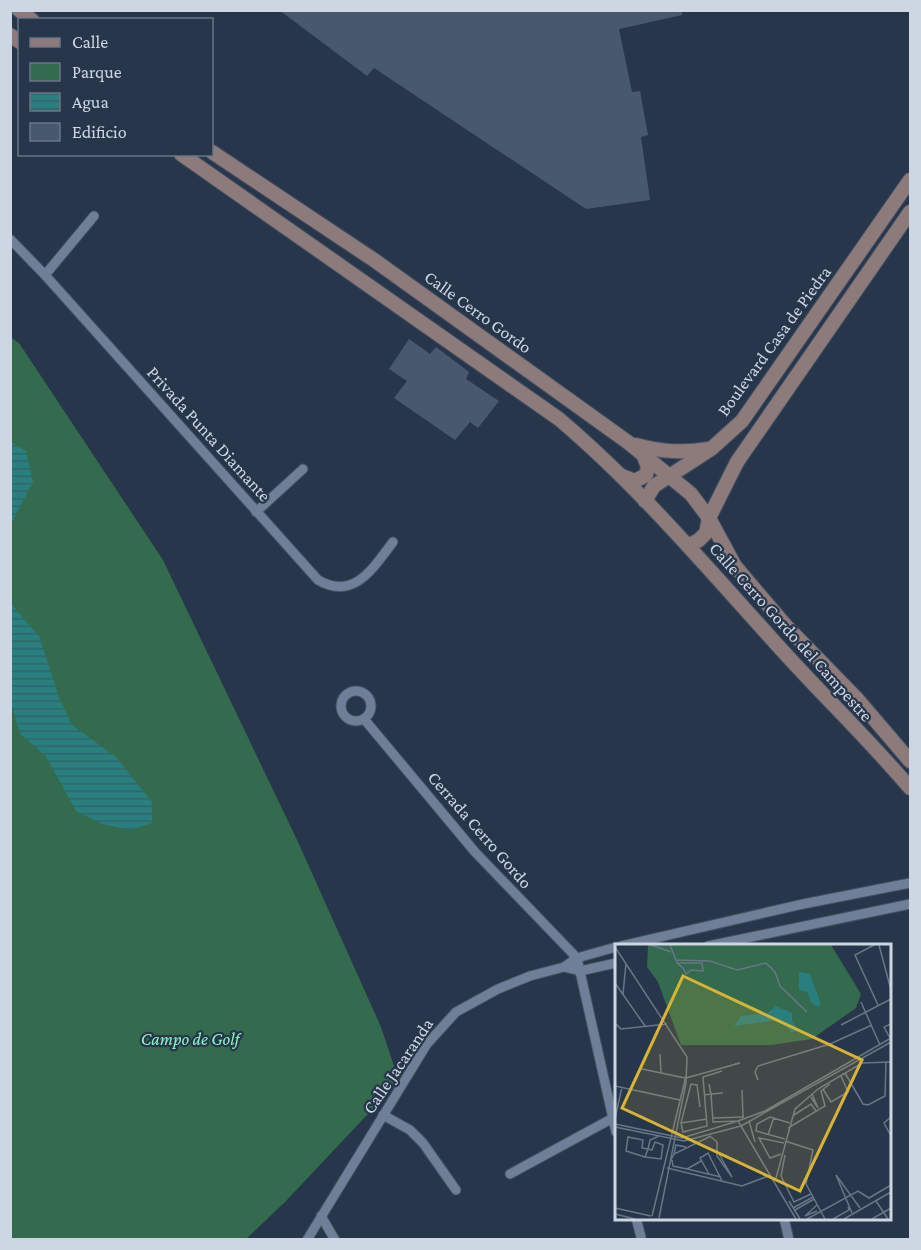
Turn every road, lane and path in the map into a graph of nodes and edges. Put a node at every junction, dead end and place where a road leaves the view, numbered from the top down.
1 (213, 153) edge
2 (184, 156) edge
3 (910, 180) edge
4 (910, 213) edge
5 (94, 216) dead end
6 (10, 239) edge
7 (45, 275) junction
8 (629, 443) junction
9 (711, 449) junction
10 (643, 454) junction
11 (303, 468) dead end
12 (620, 475) junction
13 (669, 477) junction
14 (645, 501) junction
15 (256, 512) junction
16 (709, 518) junction
17 (393, 542) dead end
18 (688, 546) junction
19 (364, 719) dead end
20 (910, 761) edge
21 (910, 788) edge
22 (910, 883) edge
23 (910, 904) edge
24 (720, 923) junction
25 (626, 944) edge
26 (725, 944) edge
27 (615, 947) edge
28 (577, 958) junction
29 (615, 963) edge
30 (564, 967) junction
31 (580, 971) junction
32 (383, 1115) junction
33 (613, 1118) junction
34 (615, 1127) edge
35 (510, 1174) dead end
36 (456, 1190) dead end
37 (321, 1216) junction
38 (637, 1220) edge
39 (784, 1220) edge
40 (641, 1237) dead end
41 (307, 1239) edge
42 (335, 1239) edge
43 (789, 1239) edge

1 - 8 main road, Calle Cerro Gordo
2 - 12 main road
3 - 9 main road, Boulevard Casa de Piedra
4 - 16 main road, Boulevard Casa de Piedra
5 - 7 street
6 - 7 street, Privada Punta Diamante
7 - 15 street, Privada Punta Diamante
8 - 9 main road
8 - 10 main road, Calle Cerro Gordo
9 - 13 main road, Boulevard Casa de Piedra
10 - 12 main road
10 - 13 main road, Calle Cerro Gordo
11 - 15 street
12 - 14 main road
13 - 14 main road, Boulevard Casa de Piedra
13 - 16 main road, Calle Cerro Gordo
14 - 18 main road, Calle Cerro Gordo del Campestre
15 - 17 street, Privada Punta Diamante
16 - 18 main road, Boulevard Casa de Piedra
16 - 20 main road, Calle Cerro Gordo del Campestre
18 - 21 main road, Calle Cerro Gordo del Campestre
19 - 28 street, Cerrada Cerro Gordo
22 - 24 street
23 - 26 street
24 - 25 street
24 - 26 street
27 - 28 street, Calle Jacaranda
28 - 30 street, Calle Jacaranda
28 - 31 street
29 - 31 street, Calle Jacaranda
30 - 31 street, Calle Jacaranda
30 - 32 street, Calle Jacaranda
31 - 33 street
32 - 36 street
32 - 37 street, Calle Jacaranda
33 - 34 street
33 - 35 street
37 - 41 street, Calle Jacaranda
37 - 42 street
38 - 40 street
39 - 43 street

